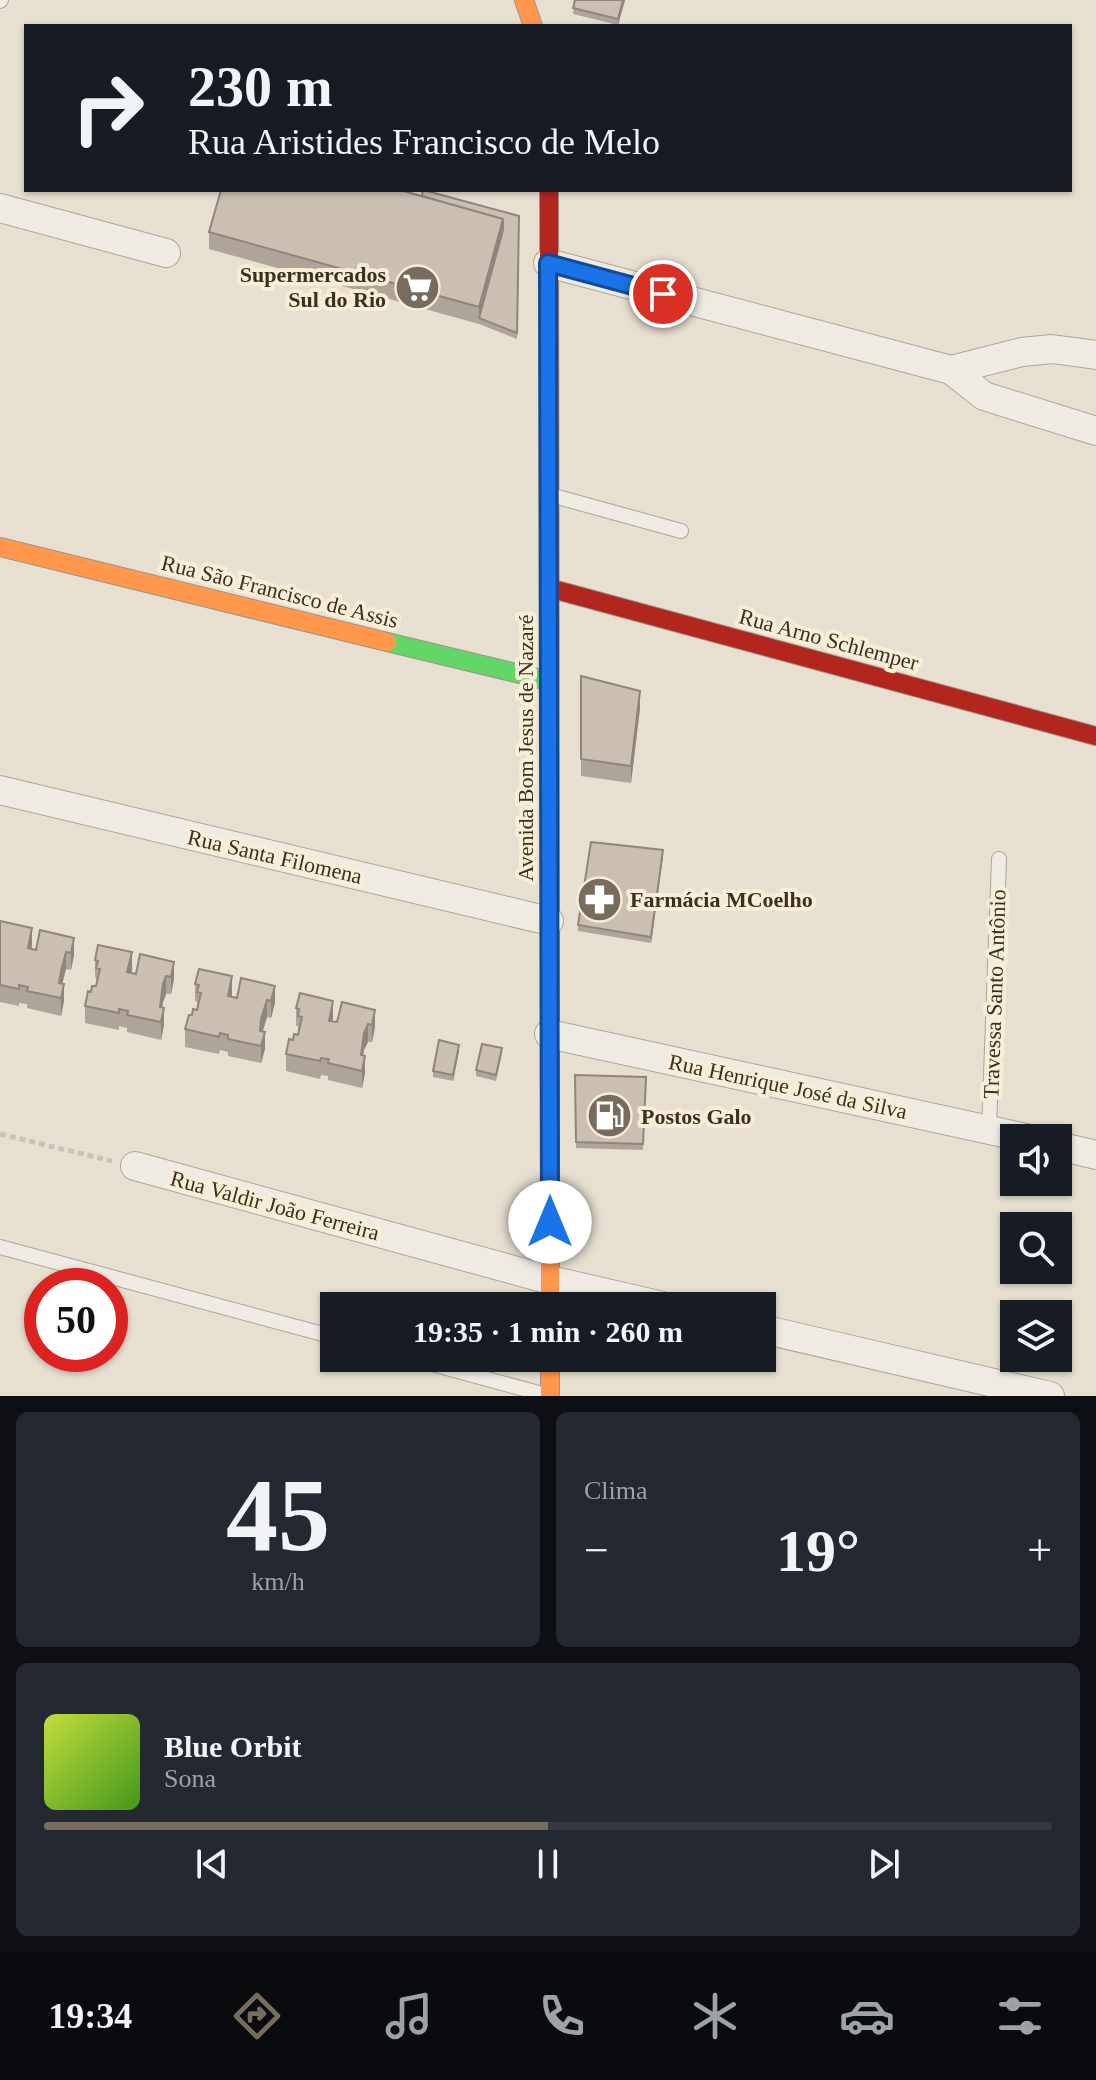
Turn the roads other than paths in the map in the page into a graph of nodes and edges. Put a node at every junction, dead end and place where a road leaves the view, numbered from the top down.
1 (524, 0) edge
2 (532, 24) edge
3 (549, 192) edge
4 (0, 208) edge
5 (166, 253) dead end
6 (548, 263) junction
7 (1096, 355) edge
8 (951, 370) junction
9 (1096, 431) edge
10 (548, 495) junction
11 (681, 531) dead end
12 (0, 547) edge
13 (549, 588) junction
14 (549, 681) junction
15 (1096, 736) edge
16 (0, 790) edge
17 (999, 859) dead end
18 (549, 921) junction
19 (549, 1034) junction
20 (989, 1129) junction
21 (1000, 1132) edge
22 (1072, 1149) edge
23 (1096, 1155) edge
24 (135, 1166) road end
25 (0, 1247) edge
26 (547, 1292) edge
27 (550, 1292) edge
28 (776, 1332) edge
29 (320, 1333) edge
30 (462, 1372) edge
31 (550, 1372) edge
32 (550, 1396) edge
33 (1050, 1396) edge

1 - 2 main road
3 - 6 main road, Avenida Bom Jesus de Nazaré
4 - 5 street
6 - 8 street
6 - 10 main road, Avenida Bom Jesus de Nazaré
7 - 8 street
8 - 9 street
10 - 11 lane
10 - 13 main road, Avenida Bom Jesus de Nazaré
12 - 14 main road, Rua São Francisco de Assis
13 - 14 main road, Avenida Bom Jesus de Nazaré
13 - 15 main road, Rua Arno Schlemper
14 - 18 main road, Avenida Bom Jesus de Nazaré
16 - 18 street, Rua Santa Filomena
17 - 20 lane, Travessa Santo Antônio
18 - 19 main road, Avenida Bom Jesus de Nazaré
19 - 20 street, Rua Henrique José da Silva
19 - 27 main road, Avenida Bom Jesus de Nazaré
20 - 21 street, Rua Henrique José da Silva
22 - 23 street
24 - 26 street, Rua Valdir João Ferreira
25 - 29 lane
28 - 33 street
30 - 32 lane
31 - 32 main road

